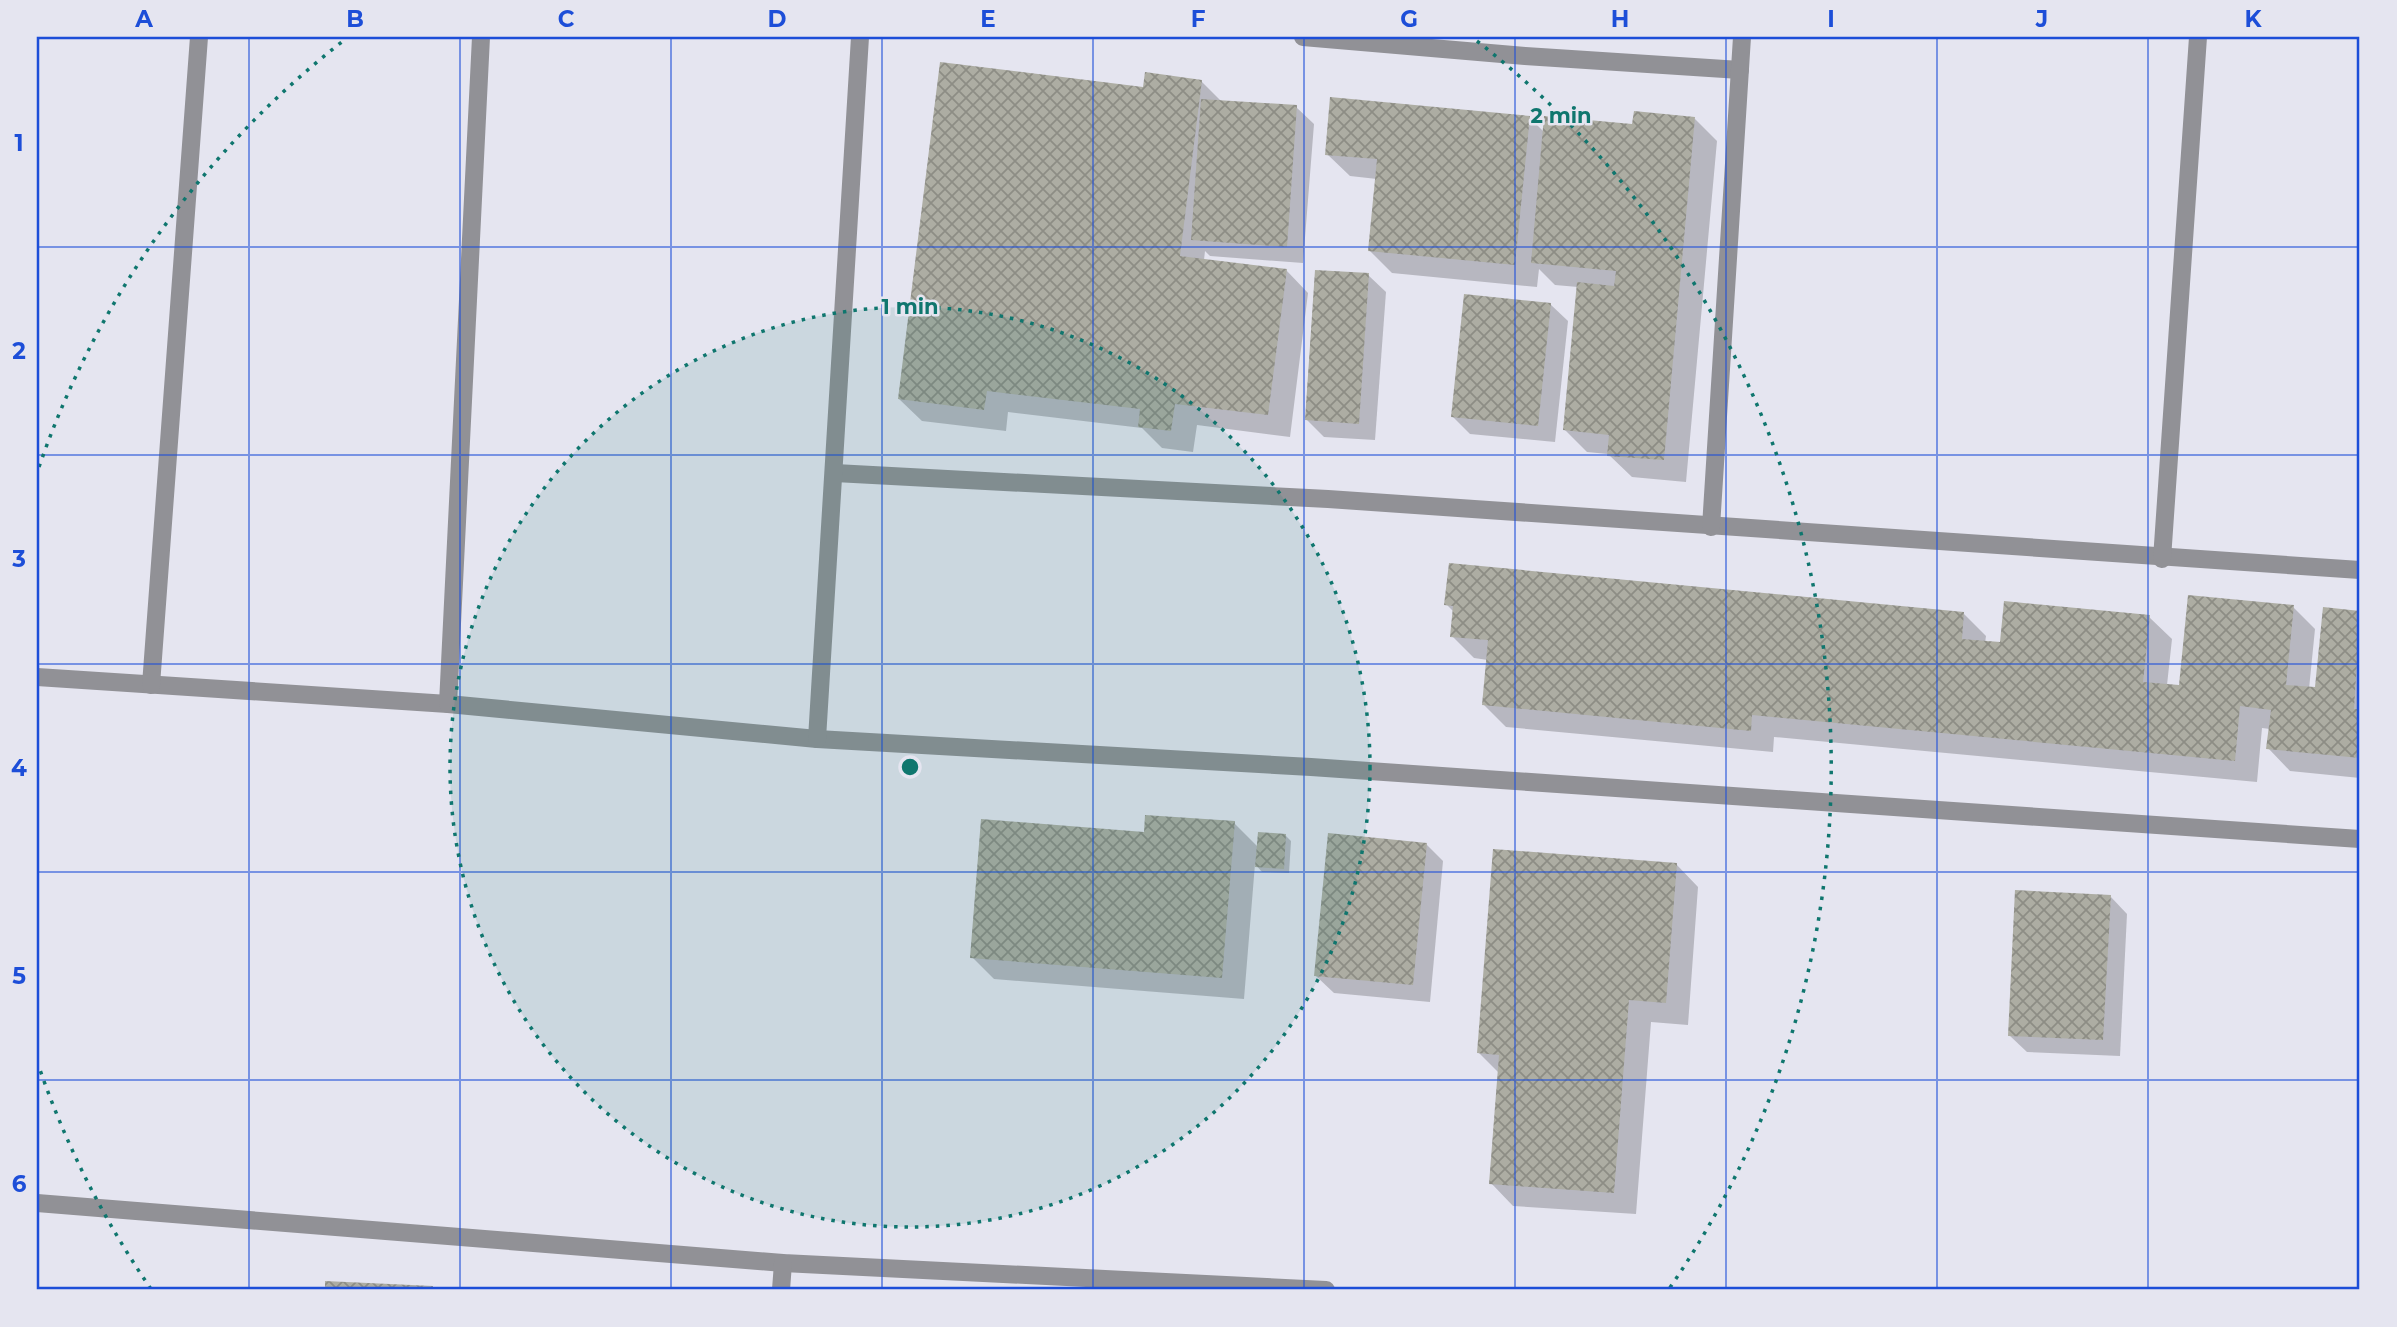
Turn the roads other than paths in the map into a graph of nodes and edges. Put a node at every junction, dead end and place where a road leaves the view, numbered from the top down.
1 (199, 37) edge
2 (481, 37) edge
3 (860, 37) edge
4 (1303, 37) edge
5 (1742, 37) edge
6 (2198, 37) edge
7 (1740, 69) junction
8 (835, 473) junction
9 (1711, 527) junction
10 (2162, 559) junction
11 (2360, 570) edge
12 (37, 677) edge
13 (150, 685) junction
14 (448, 704) junction
15 (817, 738) junction
16 (2360, 839) edge
17 (37, 1203) edge
18 (783, 1263) junction
19 (781, 1290) edge
20 (1326, 1290) edge

1 - 13 street
2 - 14 street
3 - 8 street
4 - 7 street
5 - 7 street
6 - 10 street
7 - 9 street
8 - 9 street
8 - 15 street
9 - 10 street
10 - 11 street
12 - 13 street
13 - 14 street
14 - 15 street
15 - 16 street
17 - 18 street
18 - 19 street
18 - 20 street

